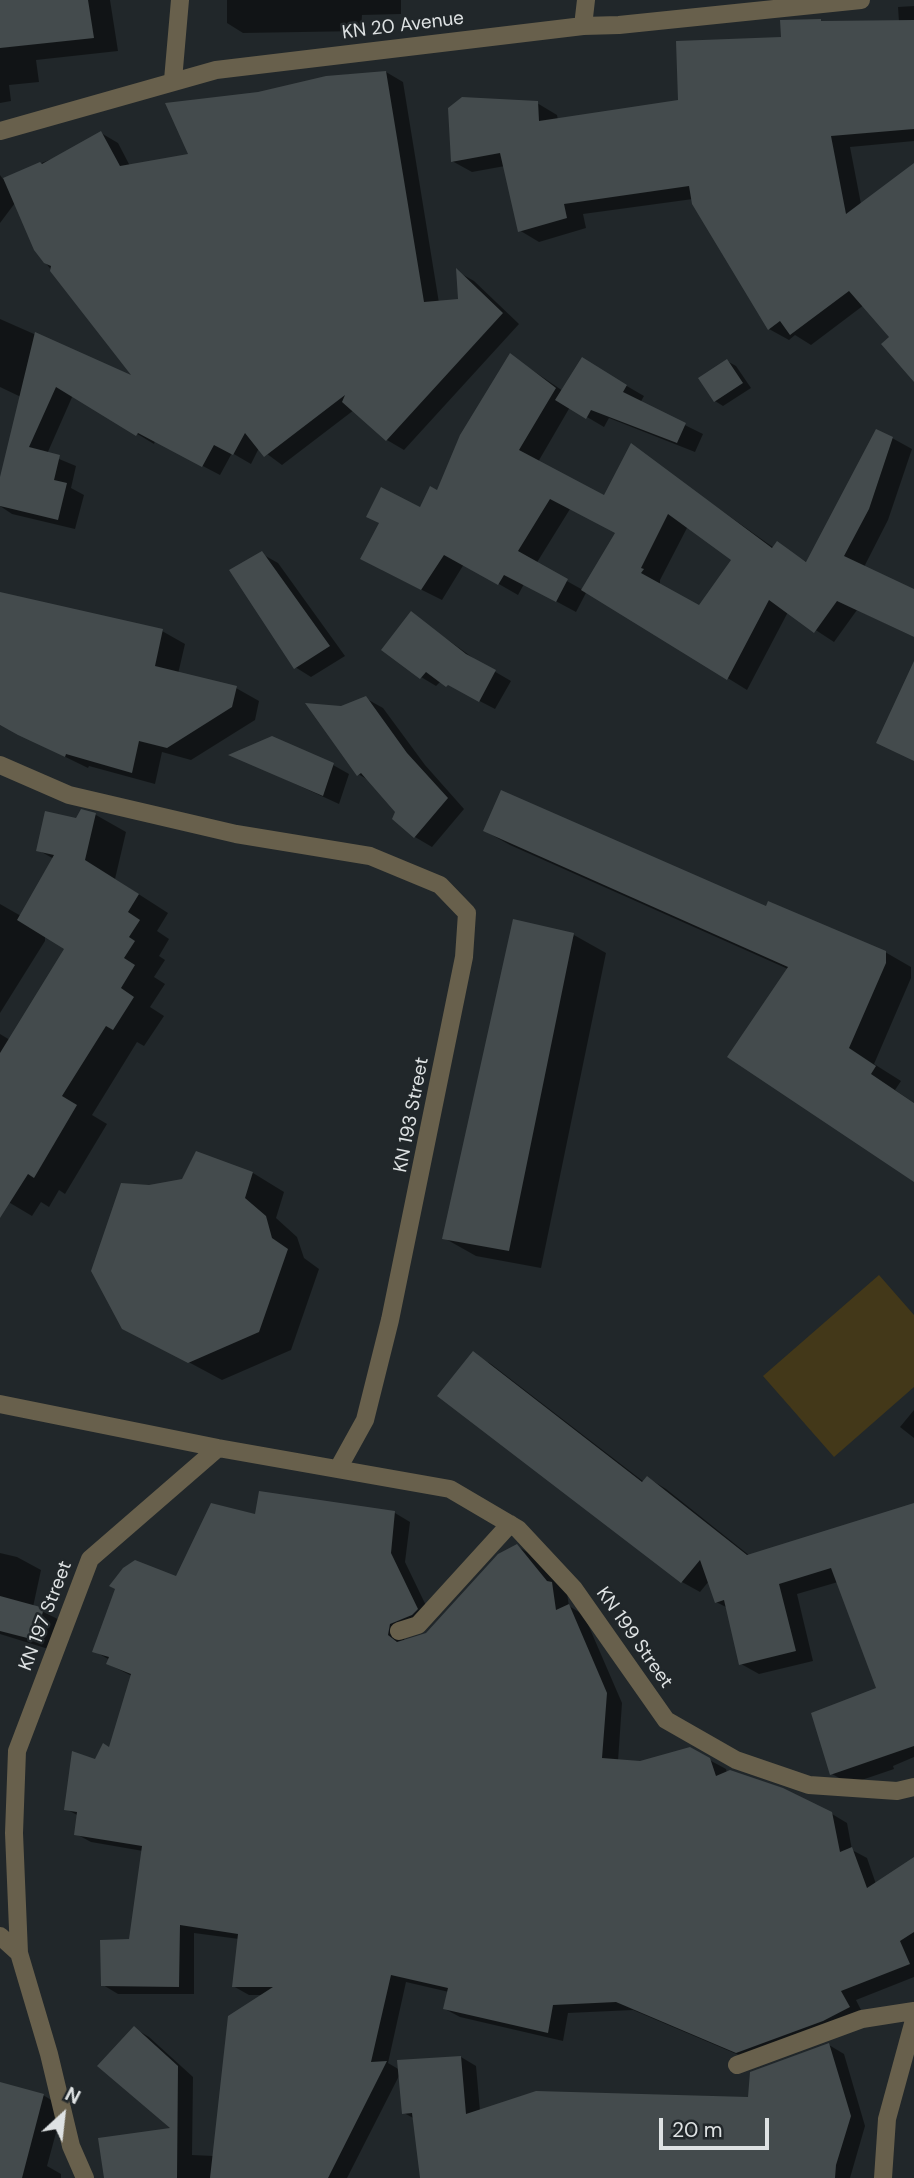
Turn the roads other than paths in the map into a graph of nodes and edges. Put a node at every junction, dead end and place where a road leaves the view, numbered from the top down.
1 (180, 0) edge
2 (586, 0) edge
3 (861, 0) edge
4 (583, 26) junction
5 (173, 80) junction
6 (0, 131) edge
7 (0, 765) edge
8 (0, 1404) edge
9 (218, 1448) junction
10 (339, 1467) junction
11 (510, 1524) junction
12 (400, 1631) dead end
13 (914, 1787) edge
14 (0, 1936) edge
15 (19, 1953) junction
16 (914, 2011) edge
17 (914, 2020) edge
18 (737, 2065) dead end
19 (85, 2178) edge
20 (883, 2178) edge

1 - 5 street
2 - 4 street
3 - 4 street, KN 20 Avenue
4 - 5 street, KN 20 Avenue
5 - 6 street, KN 20 Avenue
7 - 10 street, KN 193 Street
8 - 9 street
9 - 10 street
9 - 15 street, KN 197 Street
10 - 11 street, KN 199 Street
11 - 12 street
11 - 13 street, KN 199 Street
14 - 15 street
15 - 19 street, KN 197 Street
16 - 18 street
17 - 20 street

